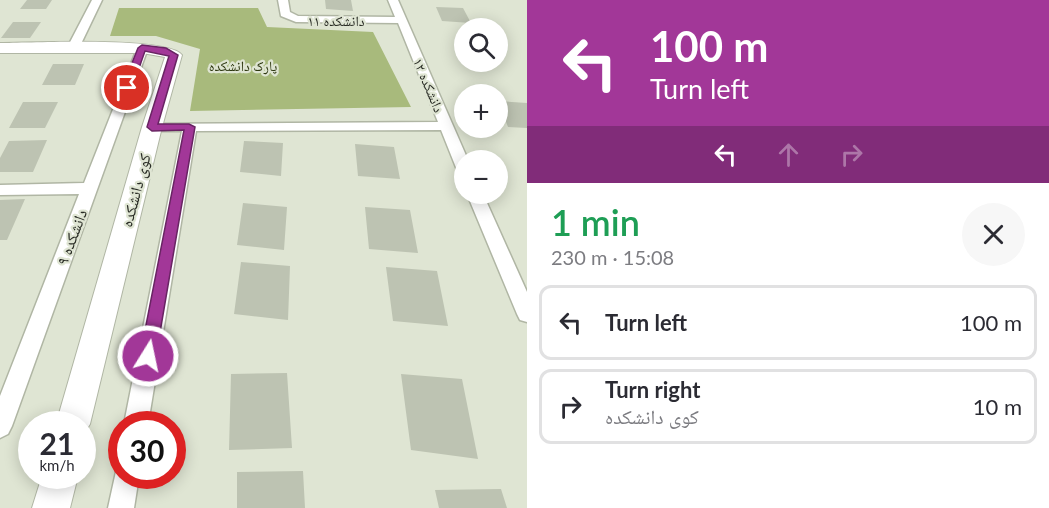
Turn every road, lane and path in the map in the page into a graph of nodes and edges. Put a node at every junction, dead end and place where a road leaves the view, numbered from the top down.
1 (97, 0) edge
2 (283, 0) edge
3 (393, 0) edge
4 (401, 20) junction
5 (0, 48) edge
6 (73, 48) junction
7 (142, 48) junction
8 (446, 126) junction
9 (152, 127) junction
10 (189, 127) junction
11 (456, 150) edge
12 (90, 188) junction
13 (0, 190) edge
14 (479, 204) edge
15 (527, 314) edge
16 (76, 411) edge
17 (138, 411) edge
18 (0, 426) edge
19 (56, 489) edge
20 (124, 489) edge
21 (51, 508) edge
22 (120, 508) edge

1 - 6 street
2 - 4 street, دانشکده ۱۱
3 - 4 street, دانشکده ۱۲
4 - 8 street, دانشکده ۱۲
5 - 6 street, کوی دانشکده
6 - 7 street, کوی دانشکده
7 - 9 street, کوی دانشکده
7 - 12 street, دانشکده ۹
8 - 10 street
8 - 11 street, دانشکده ۱۲
9 - 10 street
9 - 16 street, کوی دانشکده
10 - 17 street
12 - 13 street
12 - 18 street, دانشکده ۹
14 - 15 street
19 - 21 street
20 - 22 street

